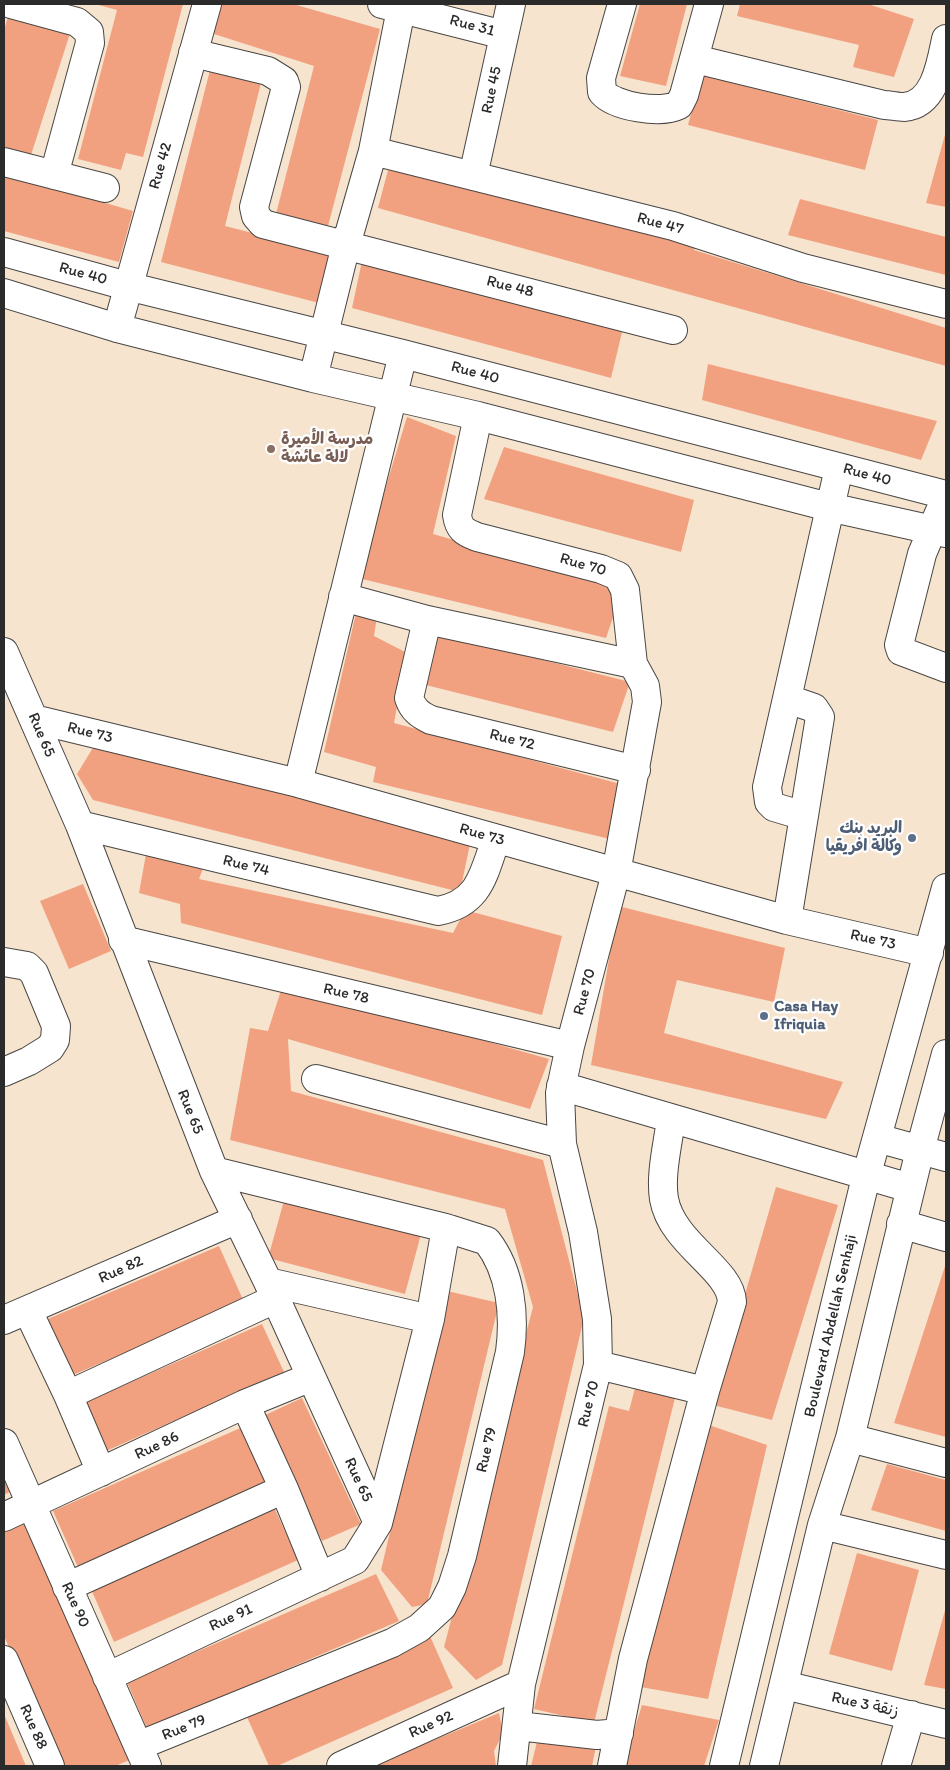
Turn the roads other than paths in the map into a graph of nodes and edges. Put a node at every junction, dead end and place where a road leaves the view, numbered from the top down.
1 (11, 4) edge
2 (207, 4) edge
3 (511, 4) edge
4 (622, 4) edge
5 (709, 4) edge
6 (403, 7) edge
7 (504, 35) junction
8 (946, 39) edge
9 (193, 53) junction
10 (695, 59) junction
11 (372, 151) junction
12 (4, 162) edge
13 (54, 175) junction
14 (473, 176) junction
15 (105, 188) dead end
16 (346, 245) junction
17 (4, 252) edge
18 (127, 286) junction
19 (4, 293) edge
20 (946, 304) edge
21 (117, 328) junction
22 (673, 330) dead end
23 (325, 336) junction
24 (403, 354) junction
25 (314, 378) junction
26 (392, 396) junction
27 (478, 416) junction
28 (839, 468) junction
29 (946, 493) edge
30 (829, 507) junction
31 (940, 532) edge
32 (342, 597) junction
33 (427, 620) junction
34 (4, 652) edge
35 (633, 664) junction
36 (946, 668) edge
37 (788, 700) junction
38 (34, 719) junction
39 (636, 770) junction
40 (298, 783) junction
41 (804, 816) junction
42 (80, 825) junction
43 (496, 840) junction
44 (616, 873) junction
45 (946, 888) edge
46 (787, 920) junction
47 (123, 940) junction
48 (929, 953) junction
49 (4, 962) edge
50 (570, 1046) junction
51 (946, 1054) edge
52 (4, 1072) edge
53 (316, 1079) dead end
54 (561, 1086) junction
55 (671, 1119) junction
56 (877, 1138) junction
57 (562, 1144) junction
58 (920, 1150) junction
59 (946, 1156) edge
60 (214, 1171) junction
61 (866, 1177) junction
62 (910, 1188) junction
63 (238, 1219) junction
64 (902, 1224) junction
65 (446, 1228) junction
66 (946, 1237) edge
67 (272, 1291) junction
68 (16, 1315) edge
69 (430, 1319) junction
70 (598, 1366) junction
71 (311, 1377) junction
72 (705, 1391) junction
73 (68, 1395) junction
74 (245, 1404) junction
75 (850, 1438) junction
76 (4, 1443) edge
77 (946, 1463) edge
78 (101, 1472) junction
79 (284, 1489) junction
80 (31, 1503) junction
81 (4, 1517) edge
82 (378, 1523) junction
83 (822, 1525) junction
84 (946, 1555) edge
85 (355, 1560) joint
86 (320, 1576) junction
87 (67, 1586) junction
88 (4, 1660) edge
89 (106, 1677) junction
90 (521, 1684) junction
91 (784, 1685) junction
92 (911, 1715) junction
93 (946, 1724) edge
94 (518, 1726) junction
95 (619, 1733) junction
96 (142, 1756) edge
97 (50, 1766) edge
98 (341, 1766) edge
99 (512, 1766) edge
100 (612, 1766) edge
101 (724, 1766) edge
102 (764, 1766) edge
103 (896, 1766) edge

1 - 13 street
2 - 9 street, Rue 42
3 - 7 street, Rue 45
4 - 10 street
5 - 10 street
6 - 7 street, Rue 31
6 - 11 street
7 - 14 street, Rue 45
8 - 10 street
9 - 16 street, Rue 48
9 - 18 street, Rue 42
11 - 14 street, Rue 47
11 - 16 street
12 - 13 street
13 - 15 street
14 - 20 street, Rue 47
16 - 22 street, Rue 48
16 - 23 street
17 - 18 street, Rue 40
18 - 21 street, Rue 42
18 - 23 street, Rue 40
19 - 21 street
21 - 25 street
23 - 24 street, Rue 40
23 - 25 street
24 - 26 street
24 - 28 street, Rue 40
25 - 26 street
26 - 27 street
26 - 32 street
27 - 30 street
27 - 35 street, Rue 70
28 - 29 street, Rue 40
28 - 30 street
29 - 31 street
30 - 31 street
30 - 37 street
31 - 36 street
32 - 33 street
32 - 40 street
33 - 35 street
33 - 39 street, Rue 72
34 - 38 street, Rue 65
35 - 39 street, Rue 70
37 - 41 street
37 - 41 street
38 - 40 street, Rue 73
38 - 42 street, Rue 65
39 - 44 street, Rue 70
40 - 43 street, Rue 73
41 - 46 street
42 - 43 street, Rue 74
42 - 47 street, Rue 65
43 - 44 street, Rue 73
44 - 46 street, Rue 73
44 - 50 street, Rue 70
45 - 48 street, Boulevard Abdellah Senhaji
46 - 48 street, Rue 73
47 - 50 street, Rue 78
47 - 60 street, Rue 65
48 - 56 street, Boulevard Abdellah Senhaji
49 - 52 street
50 - 54 street, Rue 70
51 - 58 street
53 - 57 street
54 - 55 street
54 - 57 street, Rue 70
55 - 61 street
55 - 72 street
56 - 58 street
56 - 61 street, Boulevard Abdellah Senhaji
57 - 70 street, Rue 70
58 - 59 street
58 - 62 street
60 - 63 street, Rue 65
60 - 65 street, Rue 79
61 - 62 street
61 - 101 street, Boulevard Abdellah Senhaji
62 - 64 street
63 - 67 street, Rue 65
63 - 68 street, Rue 82
64 - 66 street
64 - 75 street
65 - 69 street
65 - 96 street, Rue 79
67 - 69 street
67 - 71 street, Rue 65
67 - 73 street
68 - 73 street
69 - 82 street
70 - 72 street
70 - 90 street, Rue 70
71 - 74 street, Rue 86
71 - 82 street, Rue 65
72 - 95 street
73 - 78 street
74 - 78 street, Rue 86
74 - 79 street
75 - 77 street
75 - 83 street
76 - 80 street, Rue 90
78 - 80 street, Rue 86
79 - 86 street
79 - 87 street
80 - 81 street, Rue 86
80 - 87 street, Rue 90
82 - 85 street, Rue 65
83 - 84 street
83 - 91 street
85 - 86 street, Rue 91
86 - 89 street, Rue 91
87 - 89 street, Rue 90
88 - 97 street, Rue 88
89 - 96 street, Rue 90
90 - 94 street, Rue 70
90 - 98 street, Rue 92
91 - 92 street, Rue 3 زنقة
91 - 102 street
92 - 93 street, Rue 3 زنقة
92 - 103 street
94 - 95 street
94 - 99 street, Rue 70
95 - 100 street

